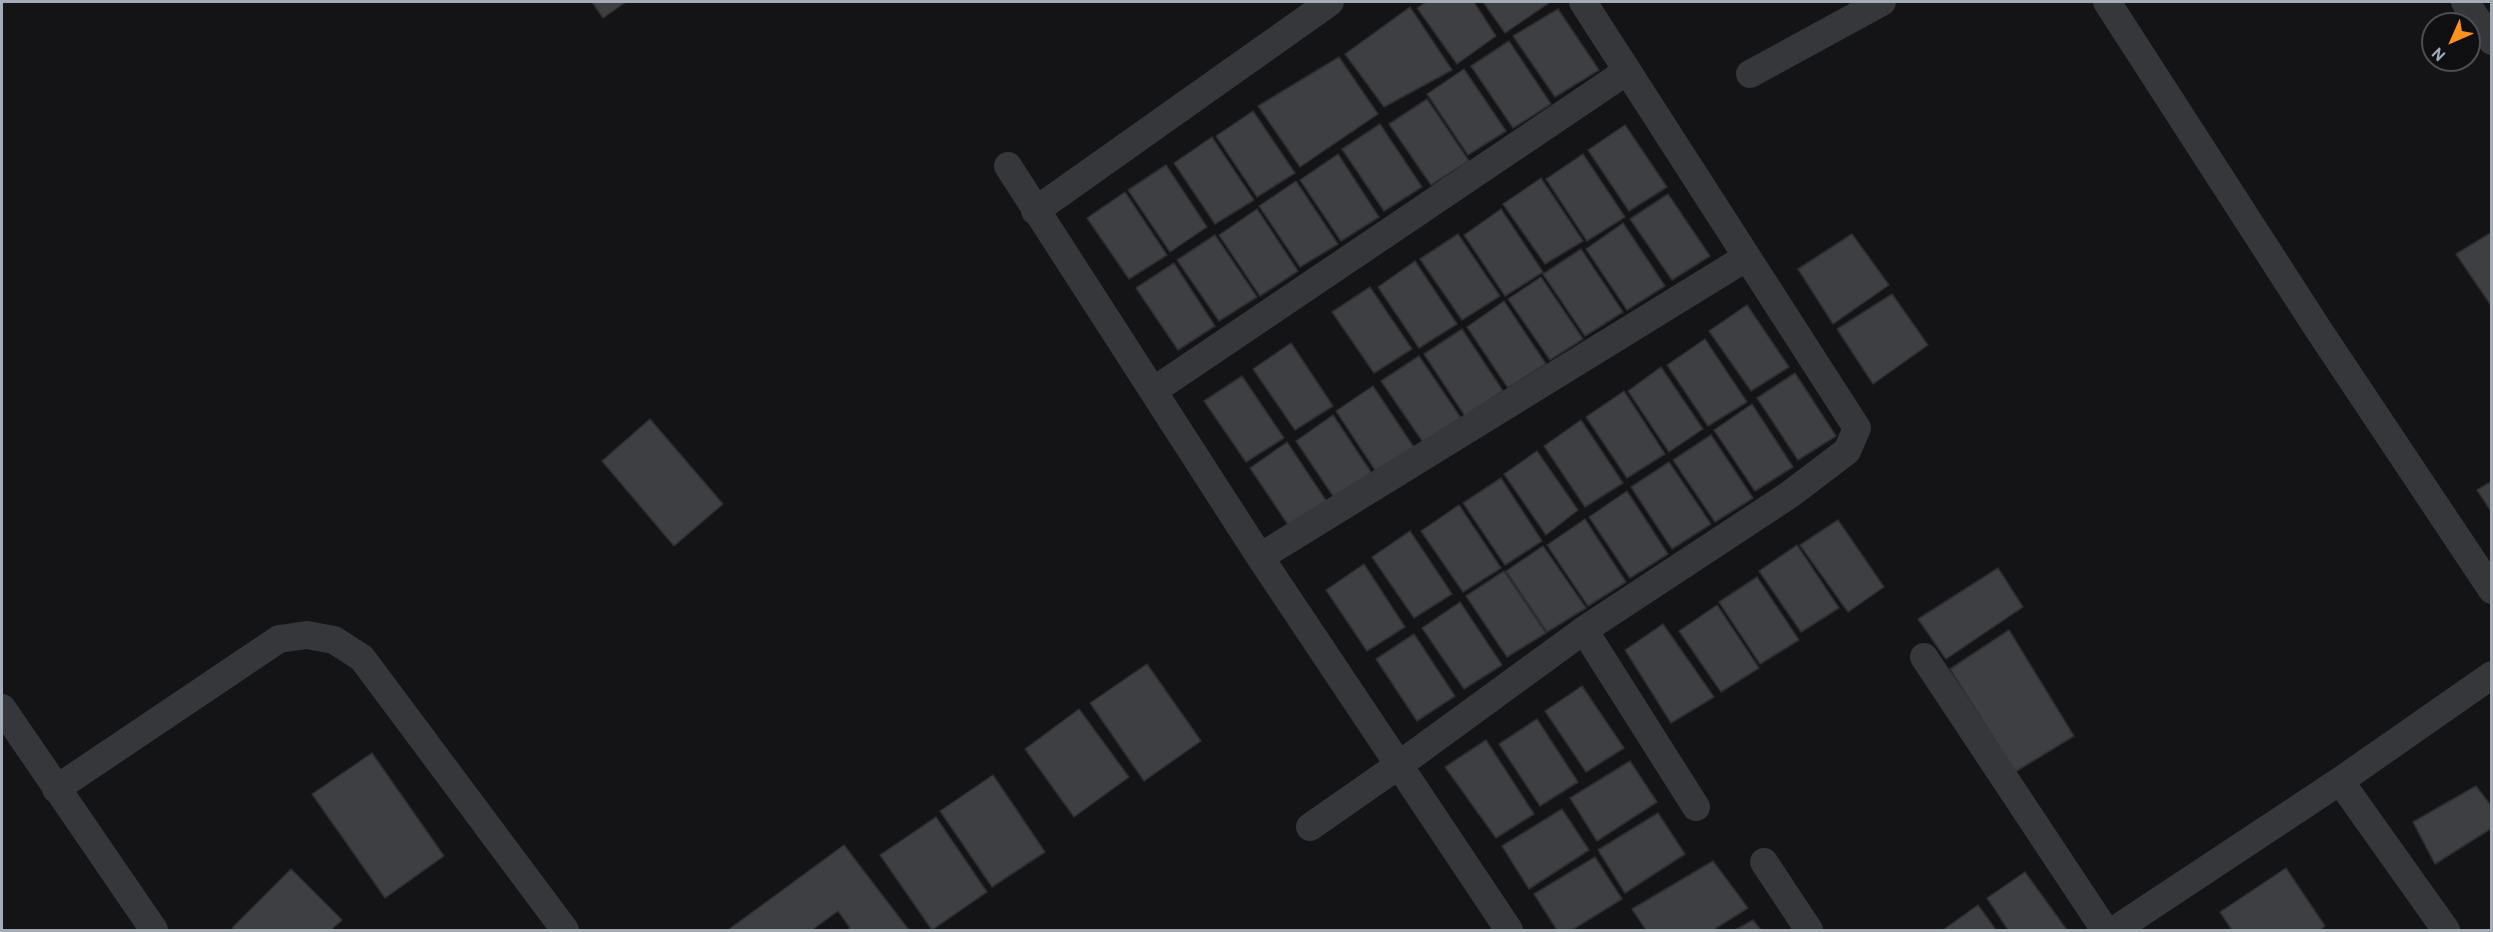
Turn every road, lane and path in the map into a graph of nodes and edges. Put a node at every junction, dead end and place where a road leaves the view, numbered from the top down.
1 (1330, 2) edge
2 (1583, 2) edge
3 (1882, 2) edge
4 (2107, 2) edge
5 (2465, 2) edge
6 (2492, 42) edge
7 (1627, 71) junction
8 (1750, 74) dead end
9 (1008, 166) dead end
10 (1035, 211) junction
11 (1747, 257) junction
12 (1153, 391) junction
13 (1260, 557) junction
14 (2492, 590) edge
15 (1584, 630) junction
16 (1924, 657) dead end
17 (2492, 675) edge
18 (2, 708) edge
19 (1400, 765) junction
20 (2340, 781) junction
21 (56, 789) junction
22 (1696, 807) dead end
23 (1310, 827) dead end
24 (1764, 862) dead end
25 (154, 930) edge
26 (565, 930) edge
27 (1509, 930) edge
28 (1809, 930) edge
29 (2105, 930) edge
30 (2115, 930) edge
31 (2446, 930) edge

1 - 10 street
2 - 7 street
3 - 8 street
4 - 14 street
5 - 6 street
7 - 11 street
7 - 12 street
9 - 10 street
10 - 12 street
11 - 13 street
11 - 15 street
12 - 13 street
13 - 19 street
15 - 19 street
15 - 22 street
16 - 29 street
17 - 20 street
18 - 21 street
19 - 23 street
19 - 27 street
20 - 30 street
20 - 31 street
21 - 25 street
21 - 26 street
24 - 28 street

